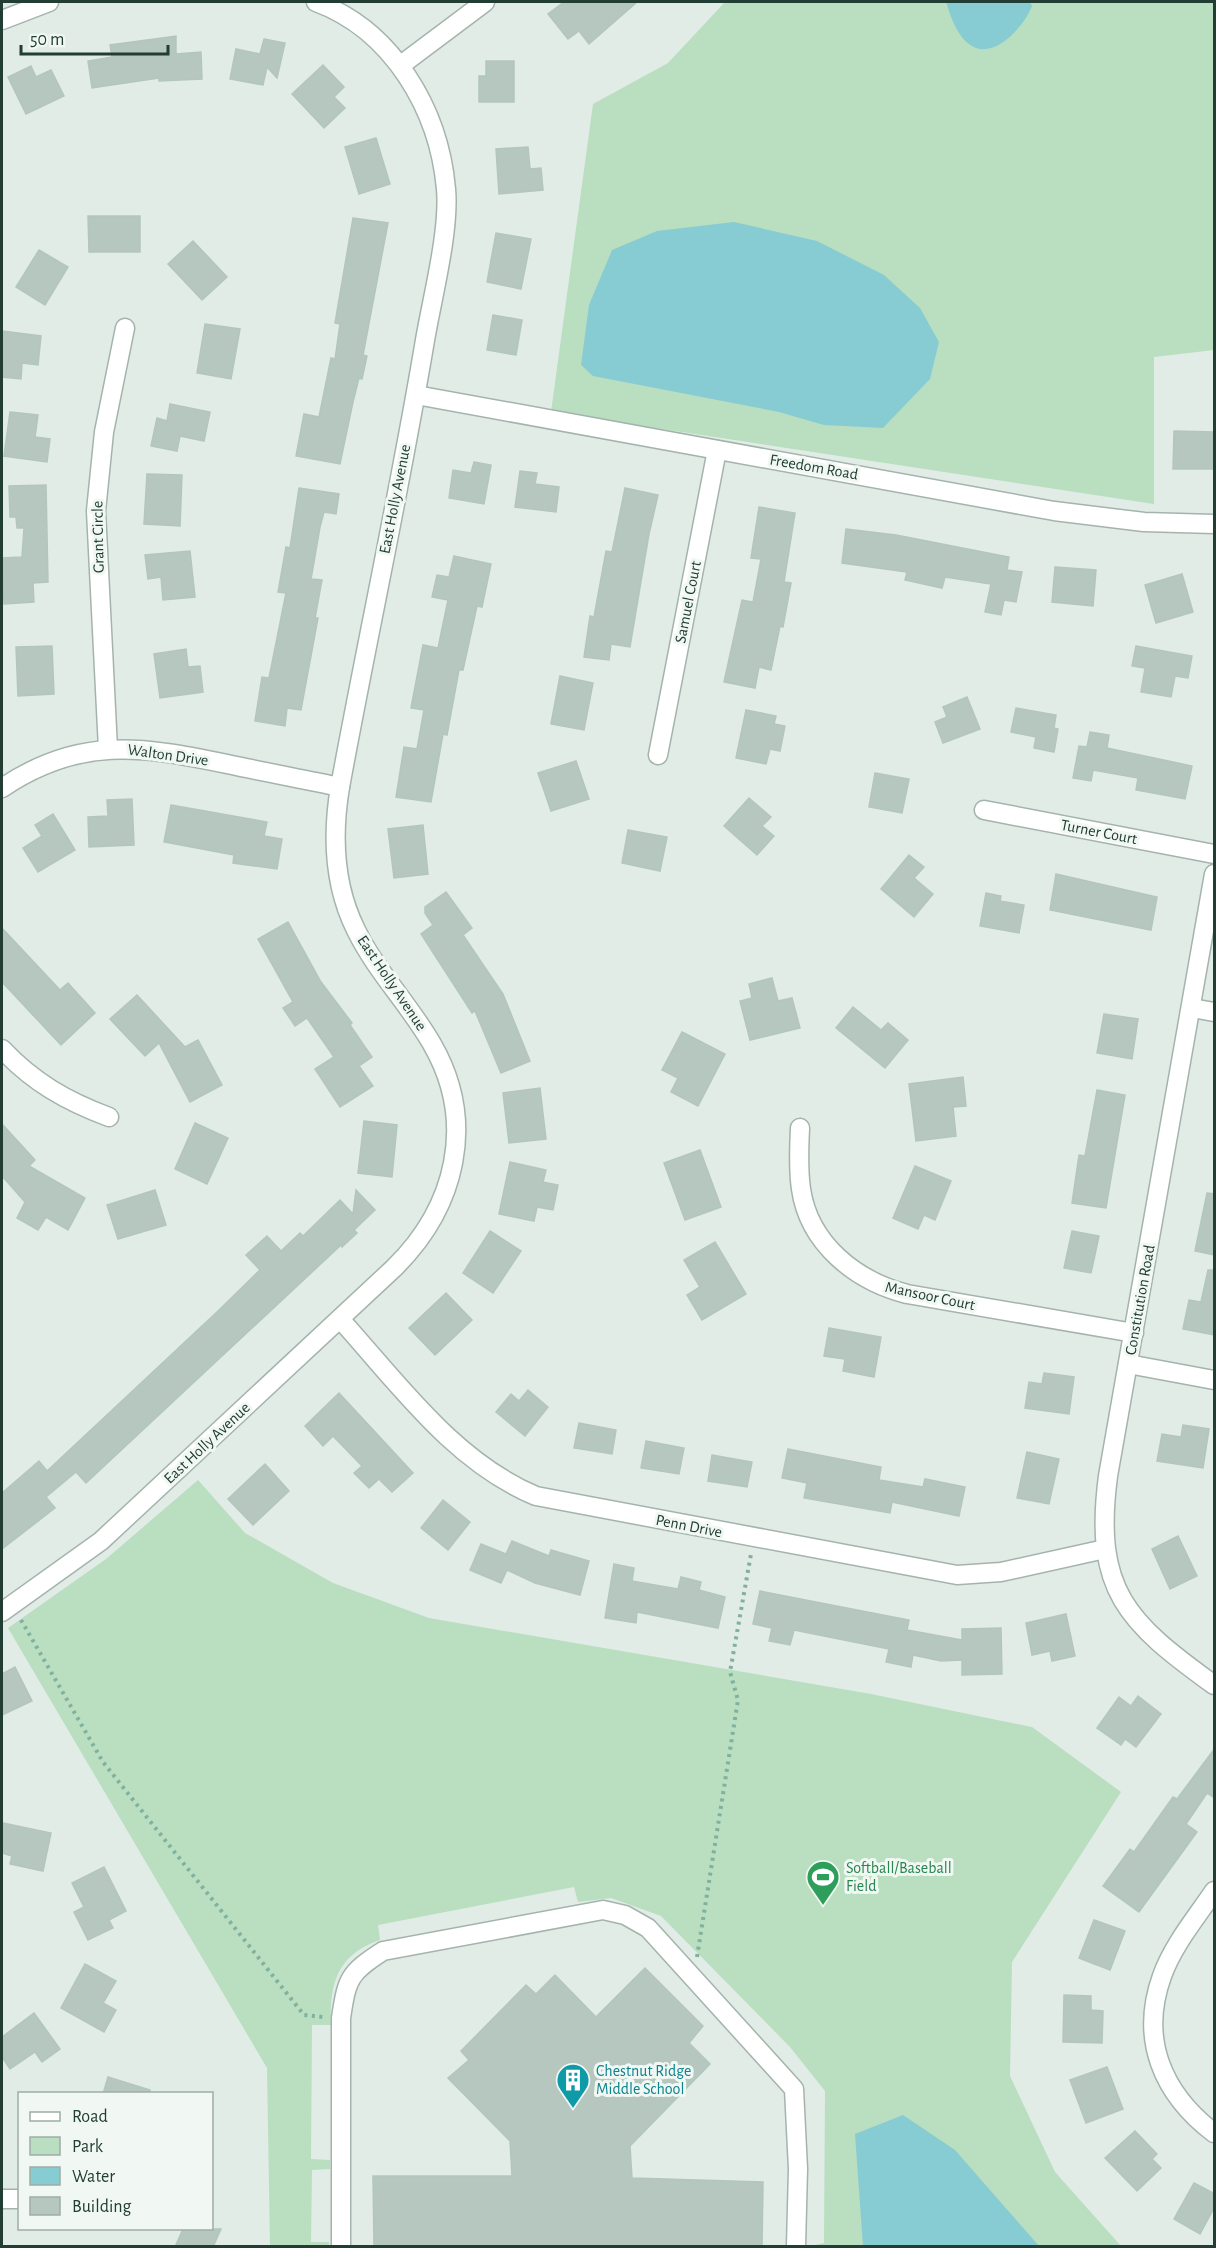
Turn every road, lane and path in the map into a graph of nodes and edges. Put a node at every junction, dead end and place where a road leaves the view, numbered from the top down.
1 (49, 2) edge
2 (316, 2) edge
3 (485, 2) edge
4 (2, 20) edge
5 (401, 65) junction
6 (125, 328) dead end
7 (416, 395) junction
8 (717, 450) junction
9 (1215, 524) edge
10 (108, 749) junction
11 (658, 755) dead end
12 (340, 787) junction
13 (2, 788) edge
14 (984, 810) dead end
15 (1215, 854) edge
16 (1215, 874) edge
17 (1192, 1008) junction
18 (1215, 1012) edge
19 (2, 1049) edge
20 (109, 1117) dead end
21 (800, 1128) dead end
22 (340, 1319) junction
23 (1134, 1333) junction
24 (1128, 1364) junction
25 (1215, 1380) edge
26 (754, 1538) junction
27 (1105, 1549) junction
28 (7, 1609) edge
29 (1215, 1685) edge
30 (1215, 1891) edge
31 (694, 1978) junction
32 (341, 2018) junction
33 (1215, 2133) edge
34 (2, 2199) edge
35 (18, 2199) edge
36 (341, 2247) edge
37 (795, 2247) edge

1 - 4 street
2 - 5 street, East Holly Avenue
3 - 5 street
5 - 7 street, East Holly Avenue
6 - 10 street, Grant Circle
7 - 8 street, Freedom Road
7 - 12 street, East Holly Avenue
8 - 9 street, Freedom Road
8 - 11 street, Samuel Court
10 - 12 street, Walton Drive
10 - 13 street, Walton Drive
12 - 22 street, East Holly Avenue
14 - 15 street, Turner Court
16 - 17 street, Constitution Road
17 - 18 street
17 - 23 street, Constitution Road
19 - 20 street
21 - 23 street, Mansoor Court
22 - 26 street, Penn Drive
22 - 28 street, East Holly Avenue
23 - 24 street, Constitution Road
24 - 25 street
24 - 27 street, Constitution Road
26 - 27 street, Penn Drive
26 - 31 path
27 - 29 street, Constitution Road
28 - 32 path
30 - 33 street
31 - 32 street
31 - 37 street
32 - 36 street
34 - 35 street

